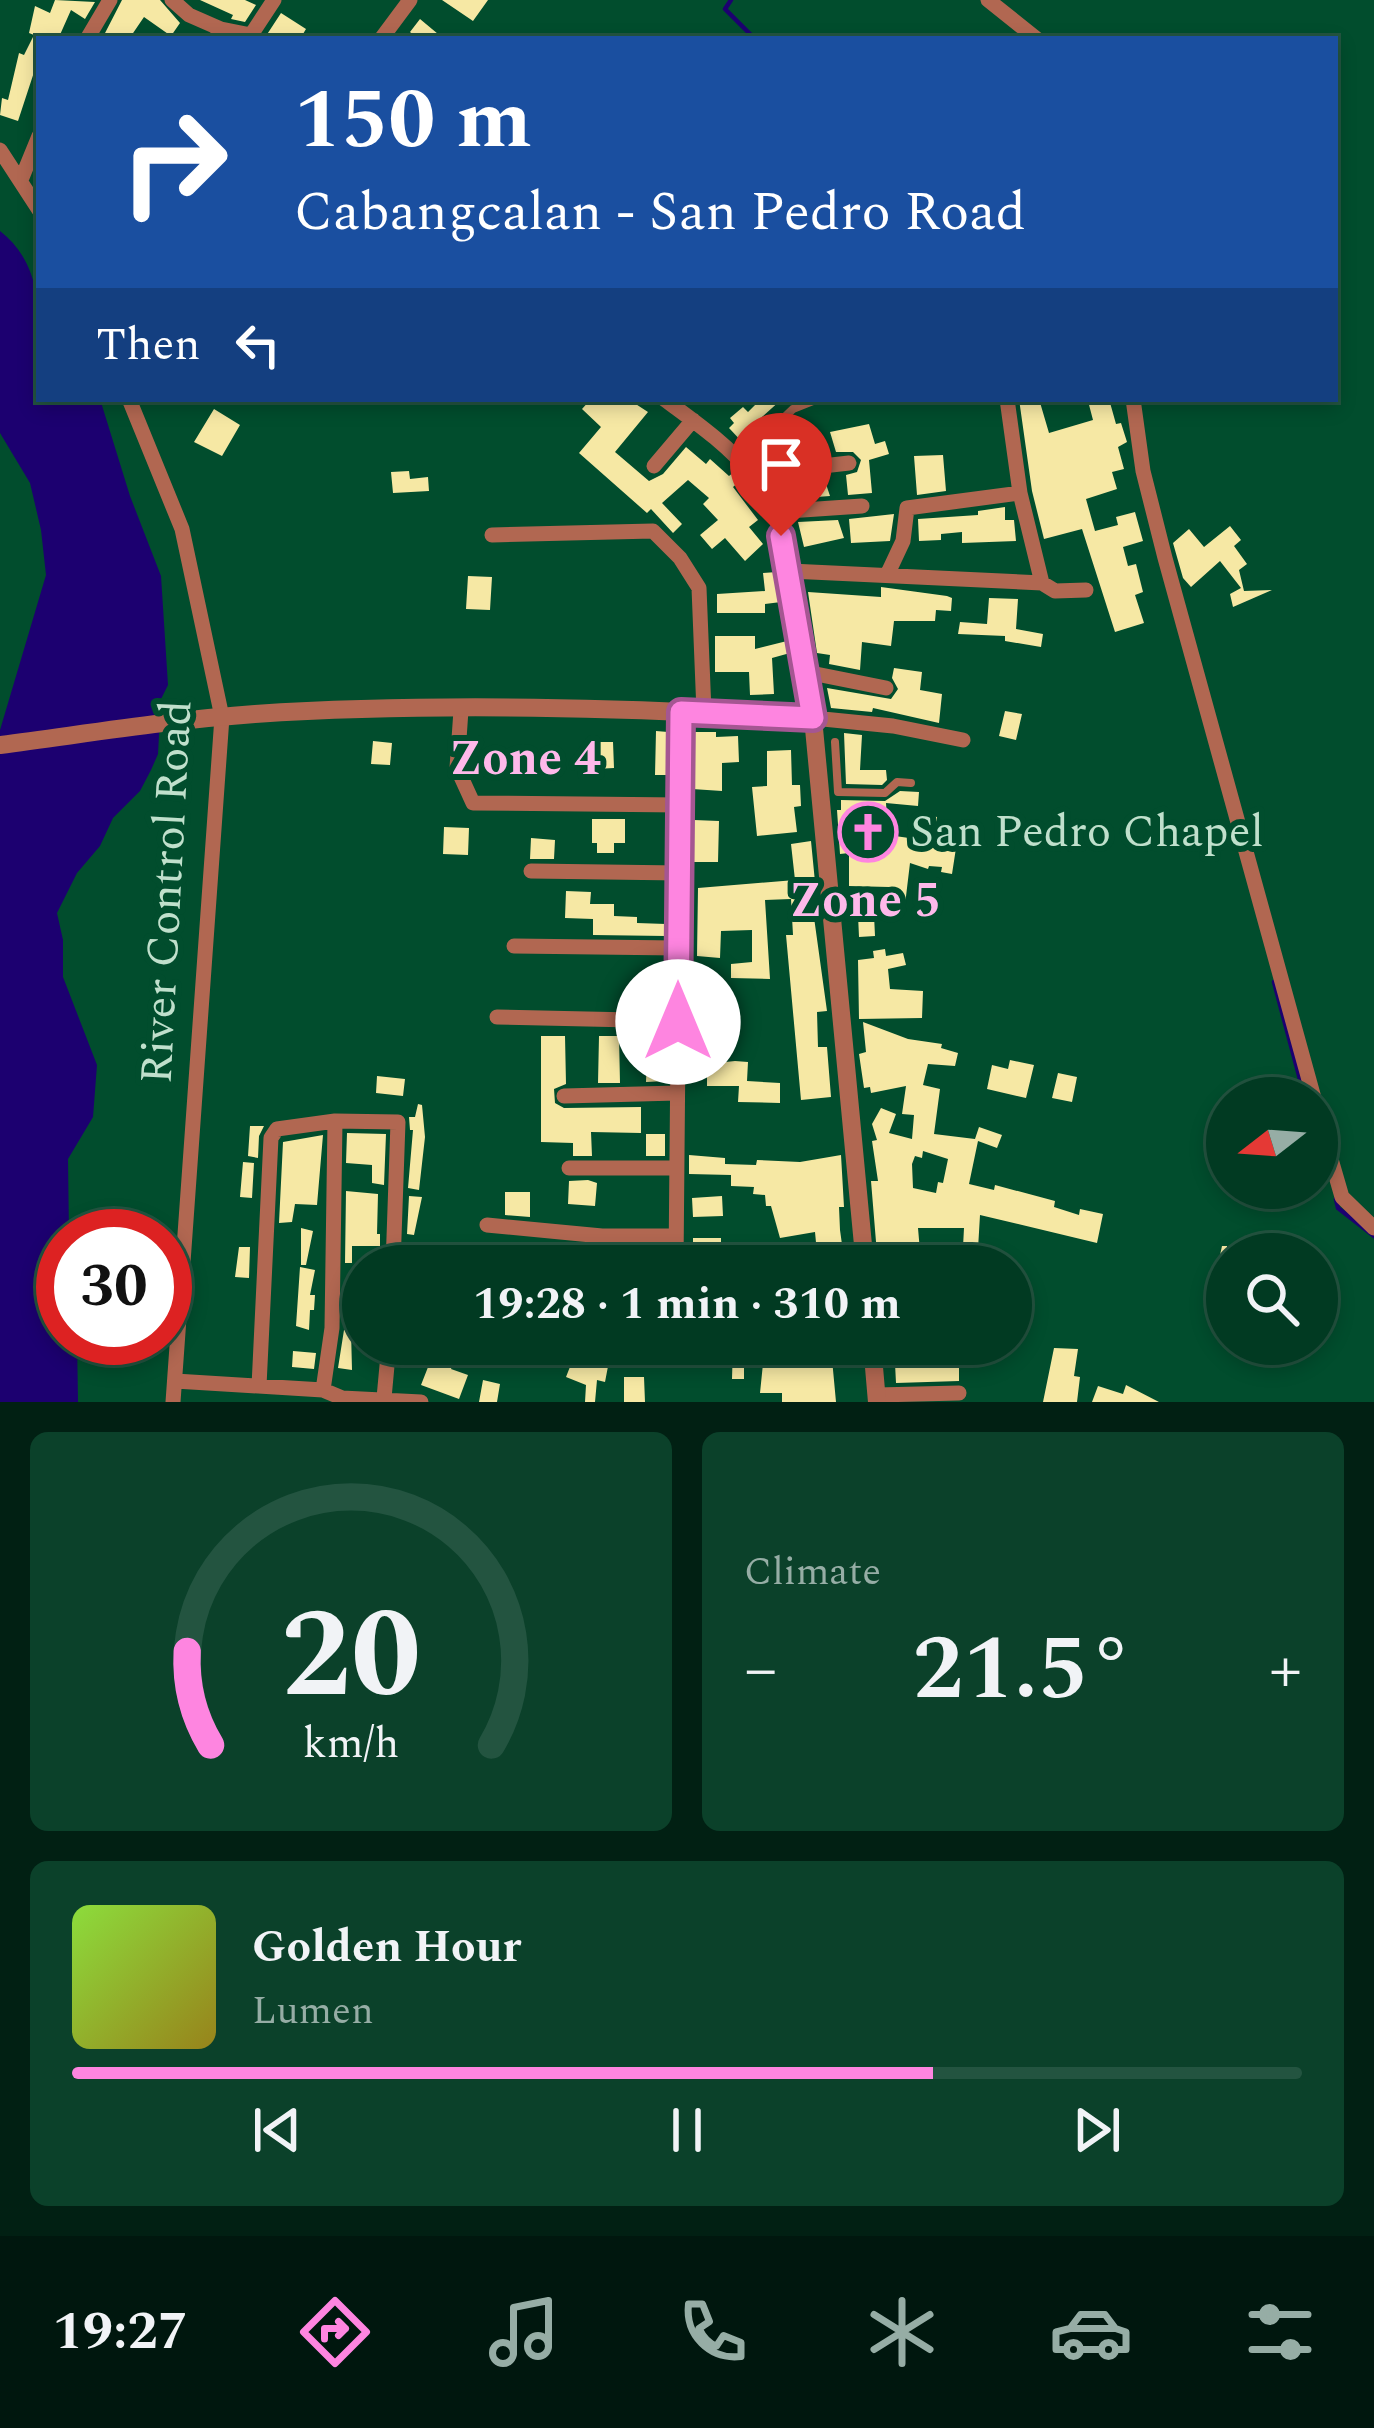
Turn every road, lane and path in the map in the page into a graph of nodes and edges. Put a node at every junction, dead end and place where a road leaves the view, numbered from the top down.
1 (110, 0) edge
2 (172, 0) edge
3 (274, 0) edge
4 (410, 0) edge
5 (988, 0) edge
6 (218, 34) edge
7 (89, 36) edge
8 (383, 36) edge
9 (1033, 36) edge
10 (36, 143) edge
11 (0, 150) edge
12 (21, 180) junction
13 (36, 205) edge
14 (130, 402) edge
15 (668, 402) edge
16 (810, 402) edge
17 (1007, 402) edge
18 (1133, 402) edge
19 (693, 420) junction
20 (738, 461) junction
21 (849, 464) dead end
22 (654, 466) dead end
23 (752, 474) junction
24 (1020, 493) junction
25 (862, 506) dead end
26 (773, 512) junction
27 (491, 535) dead end
28 (790, 571) junction
29 (888, 573) junction
30 (1042, 583) junction
31 (1085, 590) dead end
32 (806, 672) junction
33 (886, 688) dead end
34 (461, 710) junction
35 (681, 712) junction
36 (704, 712) junction
37 (215, 718) junction
38 (813, 718) junction
39 (963, 740) dead end
40 (835, 742) dead end
41 (0, 745) edge
42 (828, 761) junction
43 (910, 783) dead end
44 (682, 805) junction
45 (532, 871) dead end
46 (680, 872) junction
47 (514, 946) dead end
48 (677, 948) junction
49 (497, 1017) dead end
50 (678, 1022) junction
51 (1307, 1077) edge
52 (677, 1093) junction
53 (564, 1096) dead end
54 (335, 1121) junction
55 (569, 1168) dead end
56 (676, 1168) junction
57 (1338, 1183) edge
58 (1367, 1222) edge
59 (488, 1226) dead end
60 (676, 1236) junction
61 (394, 1245) edge
62 (676, 1245) edge
63 (863, 1245) edge
64 (387, 1365) edge
65 (874, 1365) edge
66 (175, 1381) junction
67 (260, 1386) junction
68 (323, 1390) junction
69 (959, 1393) dead end
70 (384, 1398) junction
71 (877, 1399) edge
72 (173, 1402) edge
73 (421, 1402) edge

1 - 7 street
2 - 6 street
3 - 6 street
4 - 8 street
5 - 9 street
10 - 12 street
11 - 12 street
12 - 13 street
14 - 37 street, River Control Road
15 - 19 street
16 - 20 lane
17 - 24 street
18 - 51 street
19 - 20 street
19 - 22 street
20 - 23 street
21 - 23 street
23 - 26 street
24 - 29 street
24 - 30 street
25 - 26 street
26 - 28 street
27 - 36 street
28 - 29 street
28 - 32 street
29 - 30 street
30 - 31 street
32 - 33 street
32 - 38 street
34 - 35 street
34 - 37 street
34 - 44 street
35 - 36 street
35 - 44 street
36 - 38 street
37 - 41 street
37 - 66 street, River Control Road
38 - 39 street
38 - 42 street
40 - 42 lane
42 - 43 lane
42 - 63 street
44 - 46 street
45 - 46 street
46 - 48 street
47 - 48 street
48 - 50 street
49 - 50 street
50 - 52 street
52 - 53 street
52 - 56 street
54 - 61 street
54 - 67 street
54 - 68 street
55 - 56 street
56 - 60 street
57 - 58 street
59 - 60 street
60 - 62 street
64 - 70 street
65 - 71 street
66 - 67 street
66 - 72 street, River Control Road
67 - 68 street
68 - 70 street
69 - 71 street
70 - 73 street

